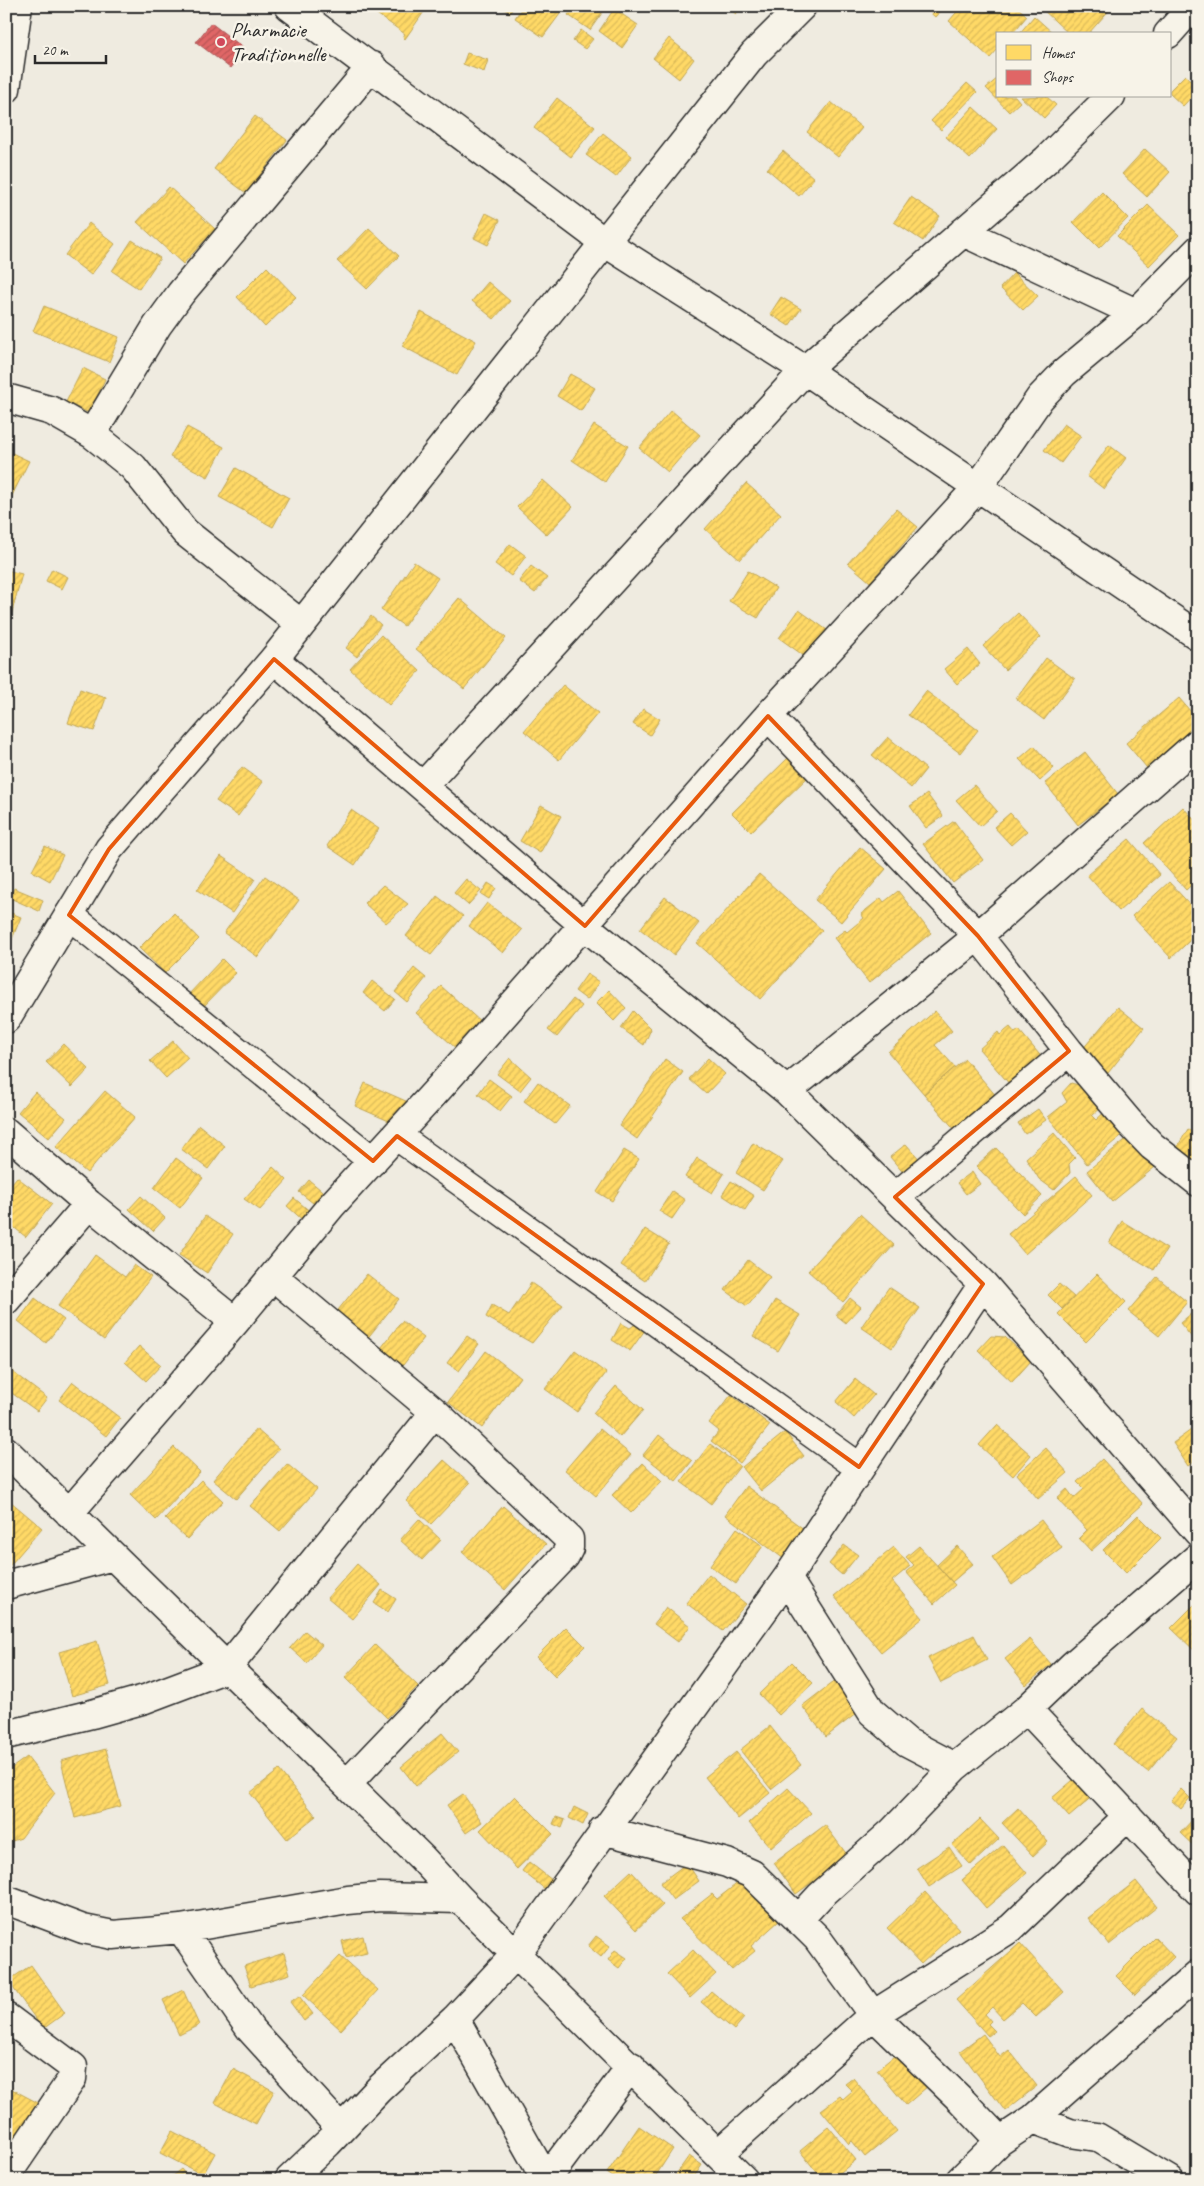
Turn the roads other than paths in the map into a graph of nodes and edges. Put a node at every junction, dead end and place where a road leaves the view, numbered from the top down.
1 (18, 6) edge
2 (289, 6) edge
3 (802, 6) edge
4 (1185, 9) edge
5 (1169, 32) edge
6 (372, 66) junction
7 (6, 89) edge
8 (1109, 98) edge
9 (963, 232) junction
10 (604, 242) junction
11 (1198, 250) edge
12 (1136, 313) junction
13 (806, 370) junction
14 (6, 398) edge
15 (92, 434) junction
16 (979, 486) junction
17 (301, 624) junction
18 (1198, 636) edge
19 (274, 659) junction
20 (768, 716) junction
21 (1198, 743) edge
22 (423, 786) junction
23 (70, 915) junction
24 (585, 926) junction
25 (978, 936) junction
26 (6, 1019) edge
27 (1069, 1051) junction
28 (787, 1091) junction
29 (6, 1132) edge
30 (397, 1136) junction
31 (373, 1160) junction
32 (1198, 1182) edge
33 (895, 1197) junction
34 (89, 1204) junction
35 (273, 1276) junction
36 (983, 1284) junction
37 (6, 1300) edge
38 (235, 1322) junction
39 (435, 1412) junction
40 (6, 1451) edge
41 (859, 1467) junction
42 (69, 1513) junction
43 (1198, 1532) edge
44 (113, 1556) junction
45 (1198, 1557) edge
46 (787, 1578) junction
47 (6, 1585) edge
48 (226, 1668) junction
49 (1027, 1709) junction
50 (6, 1735) edge
51 (955, 1767) junction
52 (347, 1784) junction
53 (1128, 1816) junction
54 (603, 1830) junction
55 (1198, 1891) edge
56 (460, 1899) junction
57 (6, 1900) edge
58 (798, 1920) junction
59 (182, 1929) junction
60 (516, 1954) junction
61 (1198, 1974) edge
62 (873, 2015) junction
63 (6, 2016) edge
64 (455, 2019) junction
65 (631, 2066) junction
66 (1033, 2119) junction
67 (341, 2129) junction
68 (1000, 2142) junction
69 (718, 2154) junction
70 (6, 2176) edge
71 (289, 2180) edge
72 (546, 2180) edge
73 (744, 2180) edge
74 (960, 2180) edge
75 (1169, 2180) edge

1 - 7 street
2 - 6 street
3 - 10 street
4 - 5 street
6 - 10 street
6 - 15 street
8 - 9 street
9 - 12 street
9 - 13 street
10 - 13 street
10 - 17 street
11 - 12 street
12 - 16 street
13 - 16 street
13 - 22 street
14 - 15 street
15 - 17 street
16 - 18 street
16 - 20 street
17 - 19 street
19 - 22 street
19 - 23 street
20 - 24 street
20 - 25 street
21 - 25 street
22 - 24 street
23 - 26 street
23 - 31 street
24 - 28 street
24 - 30 street
25 - 27 street
25 - 28 street
27 - 32 street
27 - 33 street
28 - 33 street
29 - 34 street
30 - 31 street
30 - 41 street
31 - 35 street
33 - 36 street
34 - 37 street
34 - 38 street
35 - 38 street
35 - 39 street
36 - 41 street
36 - 43 street
38 - 42 street
39 - 48 street
39 - 52 street
40 - 42 street
41 - 46 street
42 - 44 street
44 - 47 street
44 - 48 street
45 - 49 street
46 - 51 street
46 - 54 street
48 - 50 street
48 - 52 street
49 - 51 street
49 - 53 street
51 - 58 street
52 - 56 street
53 - 55 street
53 - 62 street
54 - 58 street
54 - 60 street
56 - 59 street
56 - 60 street
57 - 59 street
58 - 62 street
59 - 67 street
60 - 64 street
60 - 65 street
61 - 66 street
62 - 68 street
62 - 69 street
63 - 70 street
64 - 67 street
64 - 72 street
65 - 69 street
65 - 72 street
66 - 68 street
66 - 75 street
67 - 71 street
68 - 74 street
69 - 73 street

